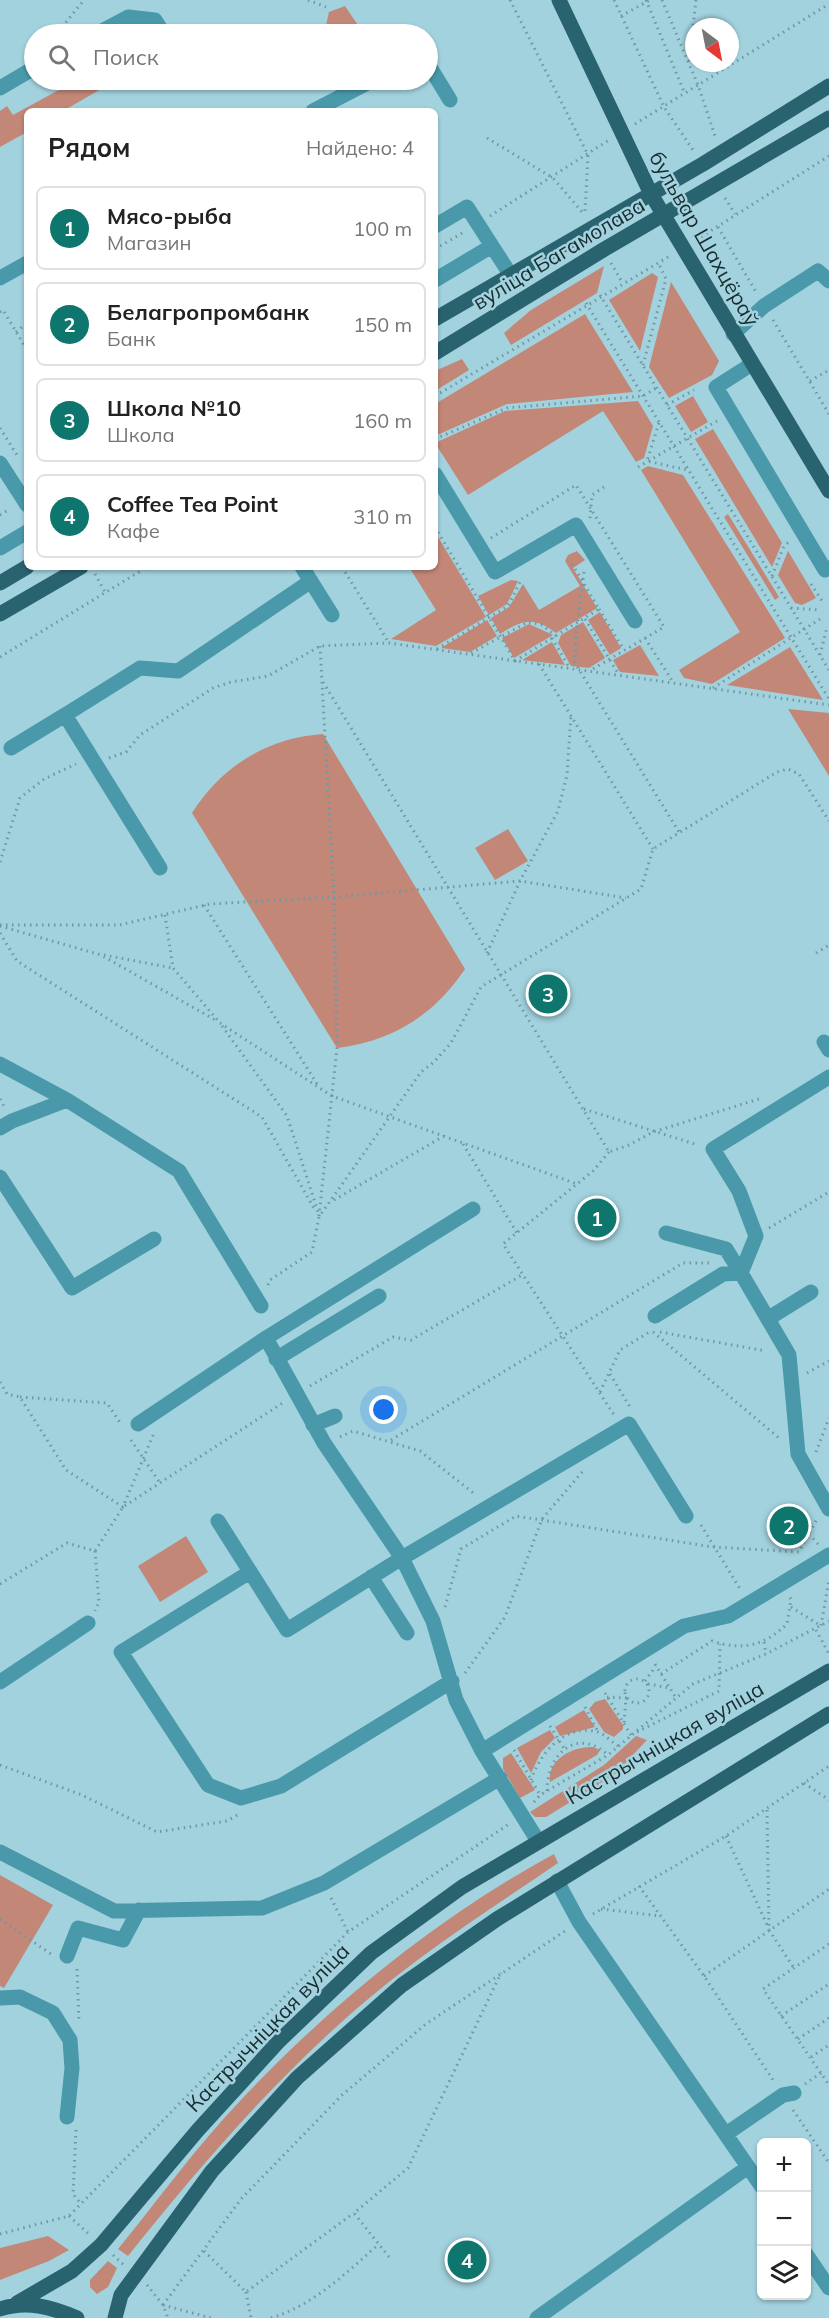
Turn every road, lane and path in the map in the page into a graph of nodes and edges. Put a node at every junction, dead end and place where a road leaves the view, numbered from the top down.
1 (84, 0) edge
2 (308, 0) edge
3 (510, 0) edge
4 (559, 0) edge
5 (614, 0) edge
6 (662, 0) edge
7 (696, 0) edge
8 (647, 1) edge
9 (829, 4) edge
10 (326, 7) dead end
11 (621, 16) junction
12 (694, 18) edge
13 (64, 24) edge
14 (115, 24) edge
15 (158, 24) edge
16 (685, 54) edge
17 (693, 72) edge
18 (24, 74) edge
19 (438, 80) edge
20 (698, 84) junction
21 (829, 86) edge
22 (0, 87) edge
23 (354, 90) edge
24 (685, 94) junction
25 (450, 100) dead end
26 (319, 108) edge
27 (829, 118) edge
28 (487, 138) dead end
29 (709, 140) dead end
30 (701, 145) dead end
31 (694, 150) dead end
32 (829, 156) edge
33 (553, 178) junction
34 (651, 194) junction
35 (585, 214) dead end
36 (735, 214) dead end
37 (664, 216) junction
38 (478, 223) junction
39 (438, 224) edge
40 (492, 246) junction
41 (438, 247) edge
42 (24, 265) edge
43 (510, 274) junction
44 (0, 278) edge
45 (438, 278) edge
46 (829, 281) edge
47 (600, 296) junction
48 (586, 303) junction
49 (0, 312) edge
50 (438, 317) edge
51 (24, 325) edge
52 (16, 332) junction
53 (733, 334) junction
54 (24, 345) edge
55 (438, 351) edge
56 (752, 364) junction
57 (643, 365) junction
58 (829, 370) edge
59 (809, 382) dead end
60 (656, 388) junction
61 (694, 390) dead end
62 (438, 394) edge
63 (643, 396) junction
64 (667, 405) junction
65 (731, 413) junction
66 (659, 422) junction
67 (0, 429) edge
68 (438, 438) edge
69 (688, 438) junction
70 (673, 446) junction
71 (647, 461) junction
72 (22, 462) dead end
73 (0, 463) edge
74 (638, 466) dead end
75 (688, 470) junction
76 (438, 479) edge
77 (5, 481) edge
78 (604, 487) dead end
79 (829, 491) edge
80 (24, 502) edge
81 (591, 509) dead end
82 (438, 532) edge
83 (803, 532) junction
84 (24, 534) edge
85 (0, 548) edge
86 (571, 562) dead end
87 (829, 568) edge
88 (24, 569) edge
89 (70, 570) edge
90 (93, 570) edge
91 (142, 570) edge
92 (304, 570) edge
93 (344, 570) edge
94 (772, 577) junction
95 (311, 581) junction
96 (520, 582) dead end
97 (583, 582) junction
98 (0, 583) edge
99 (811, 584) dead end
100 (105, 592) junction
101 (824, 604) dead end
102 (791, 608) junction
103 (599, 609) junction
104 (820, 610) dead end
105 (0, 614) edge
106 (332, 615) dead end
107 (488, 617) junction
108 (585, 619) junction
109 (820, 619) dead end
110 (635, 621) dead end
111 (577, 623) junction
112 (827, 627) dead end
113 (805, 631) junction
114 (500, 636) junction
115 (554, 637) junction
116 (645, 638) dead end
117 (792, 639) junction
118 (389, 643) junction
119 (320, 646) junction
120 (435, 650) junction
121 (624, 650) dead end
122 (469, 654) junction
123 (820, 655) junction
124 (0, 657) edge
125 (514, 661) junction
126 (539, 664) junction
127 (570, 669) junction
128 (578, 670) junction
129 (829, 670) edge
130 (619, 675) junction
131 (322, 682) junction
132 (674, 684) junction
133 (713, 689) junction
134 (829, 699) edge
135 (829, 705) edge
136 (65, 715) junction
137 (571, 715) junction
138 (11, 748) dead end
139 (122, 754) dead end
140 (68, 766) dead end
141 (829, 822) edge
142 (679, 832) junction
143 (653, 849) junction
144 (0, 862) edge
145 (160, 868) dead end
146 (520, 881) junction
147 (446, 886) junction
148 (334, 897) junction
149 (626, 898) junction
150 (204, 905) junction
151 (165, 914) junction
152 (0, 926) edge
153 (0, 933) edge
154 (829, 945) edge
155 (816, 953) dead end
156 (487, 954) junction
157 (101, 955) junction
158 (173, 968) junction
159 (499, 975) junction
160 (220, 1023) junction
161 (0, 1064) edge
162 (829, 1077) edge
163 (320, 1088) junction
164 (332, 1096) junction
165 (765, 1097) dead end
166 (66, 1100) junction
167 (582, 1109) junction
168 (389, 1117) junction
169 (0, 1128) edge
170 (653, 1132) junction
171 (444, 1136) junction
172 (463, 1143) junction
173 (713, 1149) junction
174 (609, 1152) junction
175 (0, 1177) edge
176 (577, 1184) junction
177 (829, 1192) edge
178 (332, 1200) junction
179 (472, 1209) dead end
180 (319, 1217) junction
181 (775, 1224) dead end
182 (517, 1233) junction
183 (666, 1233) dead end
184 (154, 1239) dead end
185 (728, 1253) junction
186 (741, 1273) junction
187 (522, 1275) junction
188 (811, 1292) dead end
189 (379, 1296) dead end
190 (261, 1306) joint
191 (770, 1318) junction
192 (653, 1323) junction
193 (565, 1336) junction
194 (266, 1338) junction
195 (789, 1355) junction
196 (276, 1359) junction
197 (829, 1361) edge
198 (0, 1382) edge
199 (0, 1388) edge
200 (600, 1392) junction
201 (7, 1394) junction
202 (20, 1397) junction
203 (289, 1399) junction
204 (160, 1409) junction
205 (289, 1413) dead end
206 (335, 1416) dead end
207 (829, 1418) edge
208 (138, 1424) dead end
209 (313, 1425) junction
210 (621, 1428) junction
211 (391, 1440) junction
212 (324, 1443) junction
213 (798, 1454) junction
214 (144, 1461) junction
215 (585, 1470) dead end
216 (808, 1472) junction
217 (160, 1483) junction
218 (490, 1506) junction
219 (123, 1507) junction
220 (822, 1510) edge
221 (516, 1516) junction
222 (686, 1516) joint
223 (542, 1519) junction
224 (218, 1521) dead end
225 (713, 1547) junction
226 (95, 1551) junction
227 (799, 1552) junction
228 (829, 1555) edge
229 (402, 1558) junction
230 (790, 1558) dead end
231 (250, 1572) junction
232 (371, 1577) junction
233 (829, 1580) edge
234 (0, 1584) edge
235 (747, 1584) dead end
236 (781, 1584) junction
237 (790, 1607) junction
238 (443, 1616) dead end
239 (829, 1621) edge
240 (88, 1623) joint
241 (821, 1626) junction
242 (816, 1630) junction
243 (407, 1633) dead end
244 (764, 1642) junction
245 (720, 1644) junction
246 (645, 1650) junction
247 (766, 1654) junction
248 (829, 1654) edge
249 (459, 1666) dead end
250 (656, 1666) junction
251 (829, 1671) edge
252 (722, 1672) junction
253 (661, 1674) junction
254 (597, 1679) junction
255 (452, 1681) junction
256 (0, 1682) edge
257 (646, 1682) junction
258 (670, 1688) junction
259 (576, 1693) junction
260 (607, 1697) junction
261 (626, 1698) junction
262 (676, 1698) junction
263 (542, 1714) junction
264 (829, 1714) edge
265 (624, 1724) junction
266 (598, 1732) junction
267 (631, 1735) junction
268 (506, 1737) junction
269 (558, 1739) junction
270 (618, 1746) junction
271 (565, 1750) junction
272 (482, 1751) junction
273 (608, 1755) junction
274 (0, 1765) edge
275 (829, 1766) edge
276 (500, 1778) junction
277 (531, 1780) junction
278 (804, 1783) junction
279 (547, 1791) junction
280 (540, 1795) junction
281 (829, 1800) edge
282 (245, 1809) dead end
283 (767, 1810) junction
284 (522, 1816) junction
285 (726, 1836) junction
286 (538, 1841) junction
287 (0, 1852) edge
288 (557, 1881) junction
289 (324, 1883) junction
290 (639, 1886) junction
291 (829, 1889) edge
292 (601, 1909) junction
293 (139, 1910) junction
294 (661, 1916) junction
295 (0, 1919) edge
296 (579, 1922) junction
297 (770, 1930) junction
298 (348, 1932) junction
299 (829, 1944) edge
300 (64, 1959) junction
301 (794, 1968) junction
302 (502, 1971) junction
303 (704, 1976) junction
304 (829, 1984) edge
305 (0, 1998) edge
306 (782, 2016) junction
307 (829, 2018) edge
308 (80, 2032) dead end
309 (798, 2039) junction
310 (829, 2045) edge
311 (810, 2058) junction
312 (829, 2076) edge
313 (825, 2079) junction
314 (829, 2085) edge
315 (788, 2094) junction
316 (67, 2117) dead end
317 (726, 2134) junction
318 (829, 2163) edge
319 (748, 2167) junction
320 (757, 2180) edge
321 (354, 2213) junction
322 (69, 2216) junction
323 (77, 2224) dead end
324 (0, 2234) edge
325 (379, 2244) junction
326 (204, 2251) junction
327 (389, 2257) dead end
328 (811, 2260) edge
329 (140, 2278) dead end
330 (828, 2285) edge
331 (246, 2292) junction
332 (18, 2303) junction
333 (163, 2305) junction
334 (0, 2308) edge
335 (77, 2318) edge
336 (115, 2318) edge
337 (168, 2318) edge
338 (211, 2318) edge
339 (251, 2318) edge
340 (272, 2318) edge
341 (537, 2318) edge

1 - 13 path
2 - 10 path
3 - 33 path
4 - 34 main road, бульвар Шахцёраў
5 - 11 path
6 - 16 path
7 - 12 path
8 - 11 path
8 - 24 path
9 - 20 path
11 - 24 path
14 - 15 street
17 - 20 path
18 - 22 street
19 - 25 street
20 - 24 path
20 - 29 path
21 - 34 main road, вуліца Багамолава
23 - 26 street
27 - 37 main road, вуліца Багамолава
28 - 33 path
30 - 31 path
32 - 36 path
33 - 35 path
33 - 38 path
34 - 37 main road, бульвар Шахцёраў
34 - 43 main road, вуліца Багамолава
37 - 53 main road, бульвар Шахцёраў
37 - 55 main road, вуліца Багамолава
38 - 39 street
38 - 40 street
38 - 41 path
40 - 43 street
40 - 45 street
42 - 44 street
43 - 50 main road, вуліца Багамолава
46 - 53 street
47 - 48 path
47 - 57 path
47 - 57 path
48 - 62 path
48 - 63 path
49 - 52 path
51 - 52 path
52 - 54 path
53 - 56 main road, бульвар Шахцёраў
56 - 65 street
56 - 79 main road, бульвар Шахцёраў
57 - 60 path
58 - 59 path
60 - 63 path
60 - 64 path
61 - 64 path
63 - 66 path
63 - 68 path
64 - 69 path
65 - 69 path
65 - 83 street
66 - 70 path
66 - 71 path
67 - 72 path
69 - 70 path
69 - 94 path
70 - 71 path
70 - 75 path
71 - 74 path
71 - 75 path
73 - 77 street
75 - 117 path
76 - 110 street
77 - 80 street
78 - 81 path
82 - 107 path
83 - 87 street
83 - 94 path
84 - 85 street
86 - 97 path
88 - 98 main road
89 - 105 main road
90 - 100 path
91 - 100 path
92 - 95 street
93 - 118 path
94 - 102 path
95 - 106 street
95 - 136 street
96 - 107 path
97 - 103 path
97 - 111 path
99 - 101 path
100 - 124 path
102 - 104 path
102 - 113 path
103 - 108 path
103 - 121 path
107 - 114 path
107 - 120 path
108 - 111 path
108 - 130 path
109 - 113 path
111 - 115 path
111 - 128 path
112 - 123 path
113 - 117 path
113 - 123 path
114 - 115 path
114 - 122 path
114 - 125 path
115 - 125 path
115 - 127 path
116 - 132 path
117 - 133 path
117 - 134 path
118 - 119 path
118 - 120 path
119 - 131 path
119 - 139 path
120 - 122 path
122 - 125 path
123 - 129 path
125 - 126 path
126 - 127 path
126 - 137 path
127 - 128 path
128 - 130 path
128 - 142 path
130 - 132 path
131 - 147 path
131 - 148 path
132 - 133 path
133 - 135 path
136 - 138 street
136 - 145 street
137 - 143 path
137 - 146 path
140 - 144 path
141 - 142 path
142 - 143 path
143 - 149 path
146 - 147 path
146 - 149 path
146 - 156 path
147 - 148 path
147 - 156 path
148 - 150 path
148 - 164 path
149 - 159 path
150 - 151 path
150 - 163 path
151 - 152 path
151 - 158 path
152 - 157 path
153 - 180 path
154 - 155 path
156 - 159 path
157 - 158 path
157 - 160 path
158 - 160 path
159 - 167 path
159 - 168 path
160 - 163 path
160 - 180 path
161 - 166 street
162 - 173 street
163 - 164 path
164 - 168 path
164 - 180 path
165 - 170 path
166 - 169 street
166 - 190 street
167 - 170 path
167 - 174 path
168 - 171 path
168 - 178 path
170 - 173 path
170 - 174 path
171 - 172 path
171 - 178 path
172 - 176 path
172 - 182 path
173 - 186 street
174 - 176 path
175 - 184 street
176 - 182 path
177 - 181 path
178 - 180 path
179 - 194 street
180 - 190 path
182 - 187 path
183 - 185 street
185 - 186 street
185 - 193 path
186 - 191 street
186 - 192 street
187 - 193 path
187 - 203 path
188 - 191 street
189 - 196 street
191 - 195 street
192 - 195 path
192 - 200 path
192 - 213 path
193 - 200 path
193 - 211 path
194 - 196 street
194 - 204 street
195 - 197 path
195 - 213 street
196 - 203 street
198 - 201 path
199 - 201 path
200 - 210 path
201 - 202 path
202 - 214 path
202 - 219 path
203 - 205 path
203 - 209 street
203 - 217 path
204 - 208 street
204 - 214 path
206 - 209 street
207 - 216 path
209 - 212 street
210 - 218 street
210 - 222 street
211 - 212 path
211 - 218 path
212 - 229 street
213 - 216 street
214 - 217 path
214 - 219 path
215 - 223 path
216 - 220 street
217 - 219 path
218 - 221 path
218 - 229 street
219 - 226 path
220 - 227 path
221 - 223 path
221 - 238 path
222 - 225 path
223 - 225 path
223 - 249 path
224 - 231 street
225 - 227 path
225 - 235 path
226 - 234 path
226 - 240 path
227 - 230 path
228 - 236 street
229 - 232 street
229 - 255 street
231 - 232 street
231 - 255 street
232 - 243 street
233 - 241 path
236 - 237 path
236 - 246 street
237 - 241 path
237 - 244 path
239 - 241 path
240 - 256 street
241 - 242 path
242 - 247 path
242 - 248 path
244 - 245 path
244 - 247 path
245 - 252 path
245 - 253 path
246 - 250 path
246 - 254 street
247 - 252 path
250 - 253 path
250 - 257 path
251 - 286 main road, Кастрычніцкая вуліца
252 - 262 path
252 - 267 path
253 - 258 path
254 - 259 street
254 - 260 path
255 - 272 street
257 - 258 path
257 - 261 path
257 - 261 path
258 - 262 path
259 - 263 street
259 - 266 path
260 - 261 path
260 - 265 path
261 - 265 path
262 - 267 path
263 - 268 street
263 - 269 path
264 - 288 main road
265 - 267 path
266 - 269 path
266 - 270 path
267 - 270 path
268 - 272 street
268 - 277 path
269 - 271 path
269 - 277 path
270 - 273 path
271 - 273 path
271 - 279 path
272 - 276 street
273 - 279 path
274 - 282 path
275 - 278 path
276 - 284 street
276 - 289 street
277 - 280 path
278 - 281 path
278 - 283 path
279 - 280 path
280 - 284 path
283 - 285 path
283 - 297 path
284 - 286 street
284 - 298 path
285 - 290 path
285 - 297 path
286 - 332 main road, Кастрычніцкая вуліца
287 - 293 street
288 - 296 street
288 - 336 main road
289 - 293 street
289 - 298 path
290 - 292 path
290 - 294 path
291 - 297 path
292 - 294 path
292 - 296 path
293 - 300 street
294 - 303 path
295 - 300 path
296 - 302 path
296 - 317 street
297 - 301 path
297 - 303 path
298 - 322 path
299 - 301 path
300 - 308 path
301 - 306 path
302 - 321 path
302 - 326 path
303 - 315 path
304 - 306 path
305 - 316 street
306 - 309 path
307 - 309 path
309 - 311 path
310 - 311 path
311 - 313 path
312 - 313 path
313 - 314 path
315 - 317 street
315 - 318 path
317 - 319 street
319 - 320 street
319 - 341 street
321 - 325 path
321 - 331 path
322 - 323 path
322 - 324 path
325 - 327 path
325 - 340 path
326 - 331 path
326 - 333 path
328 - 330 street
329 - 333 path
331 - 339 path
332 - 334 main road
332 - 335 main road
333 - 337 path
333 - 338 path

